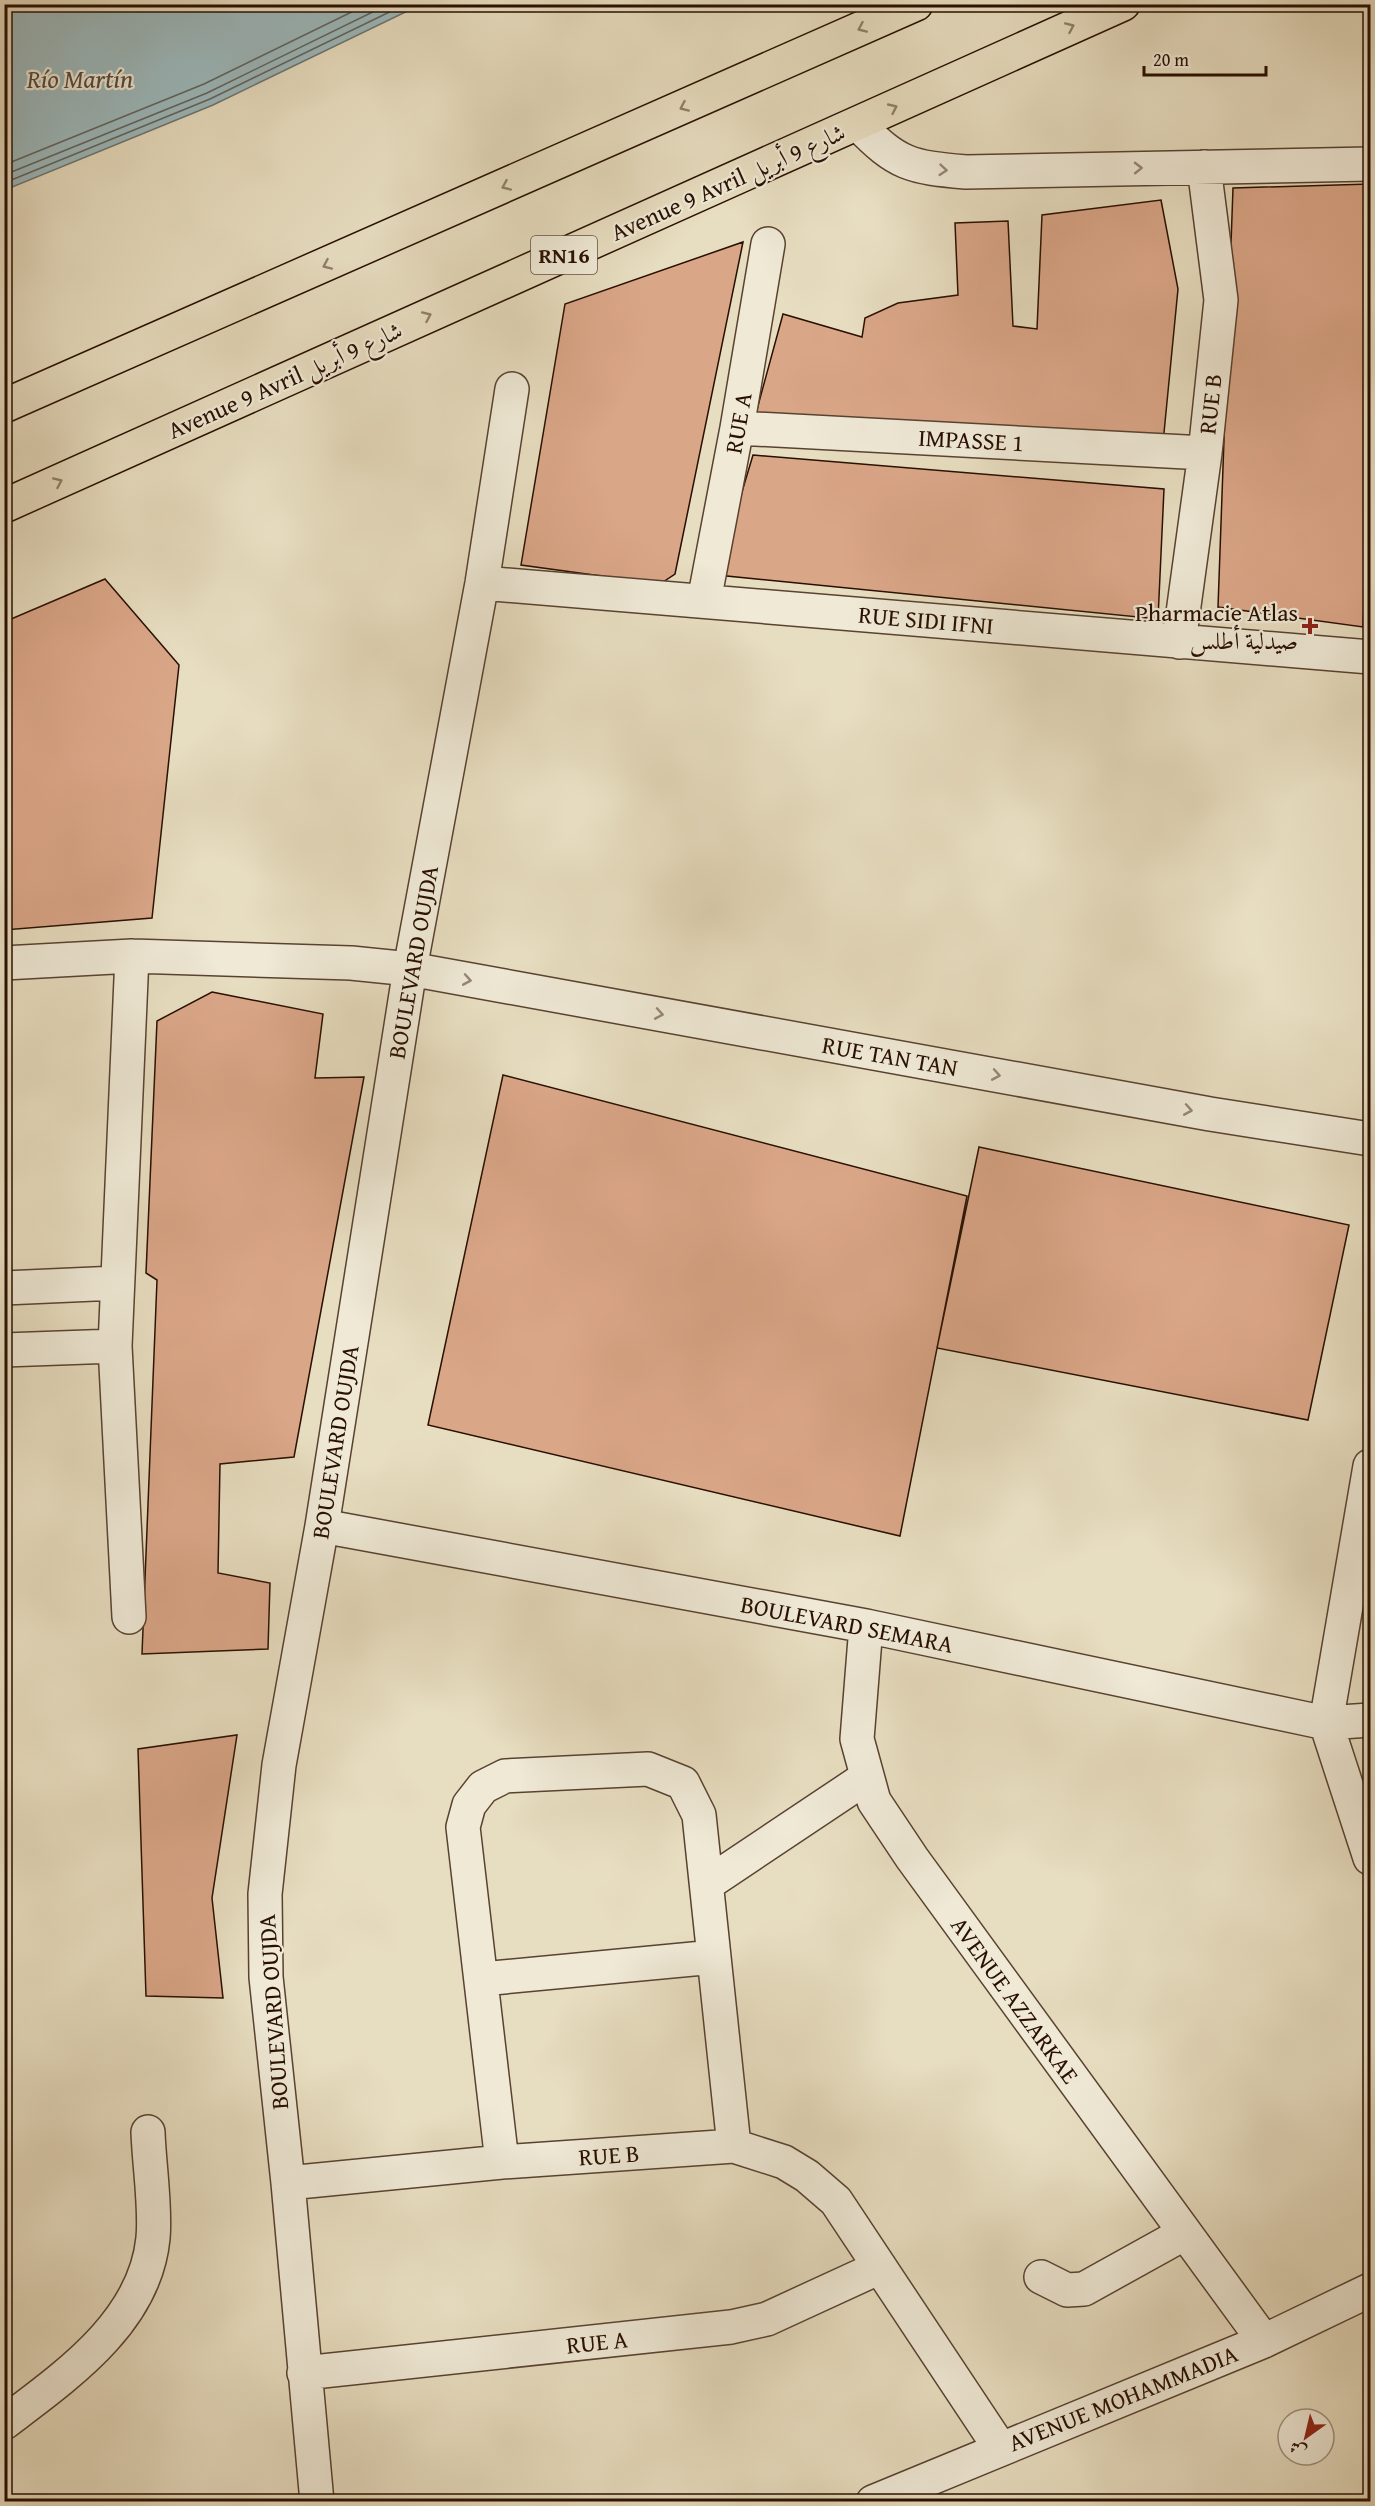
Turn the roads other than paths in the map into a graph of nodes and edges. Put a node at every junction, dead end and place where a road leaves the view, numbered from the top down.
1 (916, 4) edge
2 (1123, 4) edge
3 (858, 124) junction
4 (1371, 164) edge
5 (1204, 167) junction
6 (768, 244) dead end
7 (512, 389) dead end
8 (4, 406) edge
9 (737, 428) junction
10 (1205, 453) junction
11 (4, 506) edge
12 (482, 583) junction
13 (704, 601) junction
14 (1179, 642) junction
15 (1371, 657) edge
16 (132, 956) junction
17 (4, 963) edge
18 (410, 969) junction
19 (1371, 1139) edge
20 (117, 1282) junction
21 (4, 1288) edge
22 (115, 1346) junction
23 (4, 1350) edge
24 (1371, 1466) edge
25 (322, 1526) junction
26 (129, 1617) dead end
27 (866, 1626) junction
28 (1371, 1720) edge
29 (1326, 1723) junction
30 (867, 1777) junction
31 (1371, 1858) edge
32 (707, 1884) junction
33 (714, 1958) junction
34 (482, 1979) junction
35 (147, 2132) dead end
36 (734, 2146) junction
37 (502, 2162) junction
38 (288, 2183) junction
39 (1185, 2233) junction
40 (880, 2267) junction
41 (1041, 2277) dead end
42 (1371, 2290) edge
43 (1264, 2341) junction
44 (304, 2373) junction
45 (4, 2422) edge
46 (1000, 2448) junction
47 (317, 2502) edge
48 (873, 2502) edge

1 -> 8 highway
3 -> 2 highway, Avenue 9 Avril شارع 9 أبريل / RN16
3 -> 5 street
11 -> 3 highway, Avenue 9 Avril شارع 9 أبريل / RN16
4 - 5 street
5 - 10 street, RUE B
6 - 9 street, RUE A
7 - 12 street, BOULEVARD OUJDA
9 - 10 street, IMPASSE 1
9 - 13 street, RUE A
10 - 14 street, RUE B
12 - 13 street, RUE SIDI IFNI
12 - 18 street, BOULEVARD OUJDA
13 - 14 street, RUE SIDI IFNI
14 - 15 street, RUE SIDI IFNI
16 - 17 street, RUE TAN TAN
16 - 18 street, RUE TAN TAN
16 - 20 street
18 -> 19 street, RUE TAN TAN
18 - 25 street, BOULEVARD OUJDA
20 - 21 street
20 - 22 street
22 - 23 street
22 - 26 street
24 - 29 street
25 - 27 street, BOULEVARD SEMARA
25 - 38 street, BOULEVARD OUJDA
27 - 29 street, BOULEVARD SEMARA
27 - 30 street, AVENUE AZZARKAE
28 - 29 street, BOULEVARD SEMARA
29 - 31 street
30 - 32 street
30 - 39 street, AVENUE AZZARKAE
32 - 33 street
32 - 34 street
33 - 34 street
33 - 36 street
34 - 37 street
35 - 45 street
36 - 37 street, RUE B
36 - 40 street, RUE B
37 - 38 street, RUE B
38 - 44 street, BOULEVARD OUJDA
39 - 41 street
39 - 43 street, AVENUE AZZARKAE
40 - 44 street, RUE A
40 - 46 street, RUE B
42 - 43 street, AVENUE MOHAMMADIA
43 - 46 street, AVENUE MOHAMMADIA
44 - 47 street, BOULEVARD OUJDA
46 - 48 street, AVENUE MOHAMMADIA

